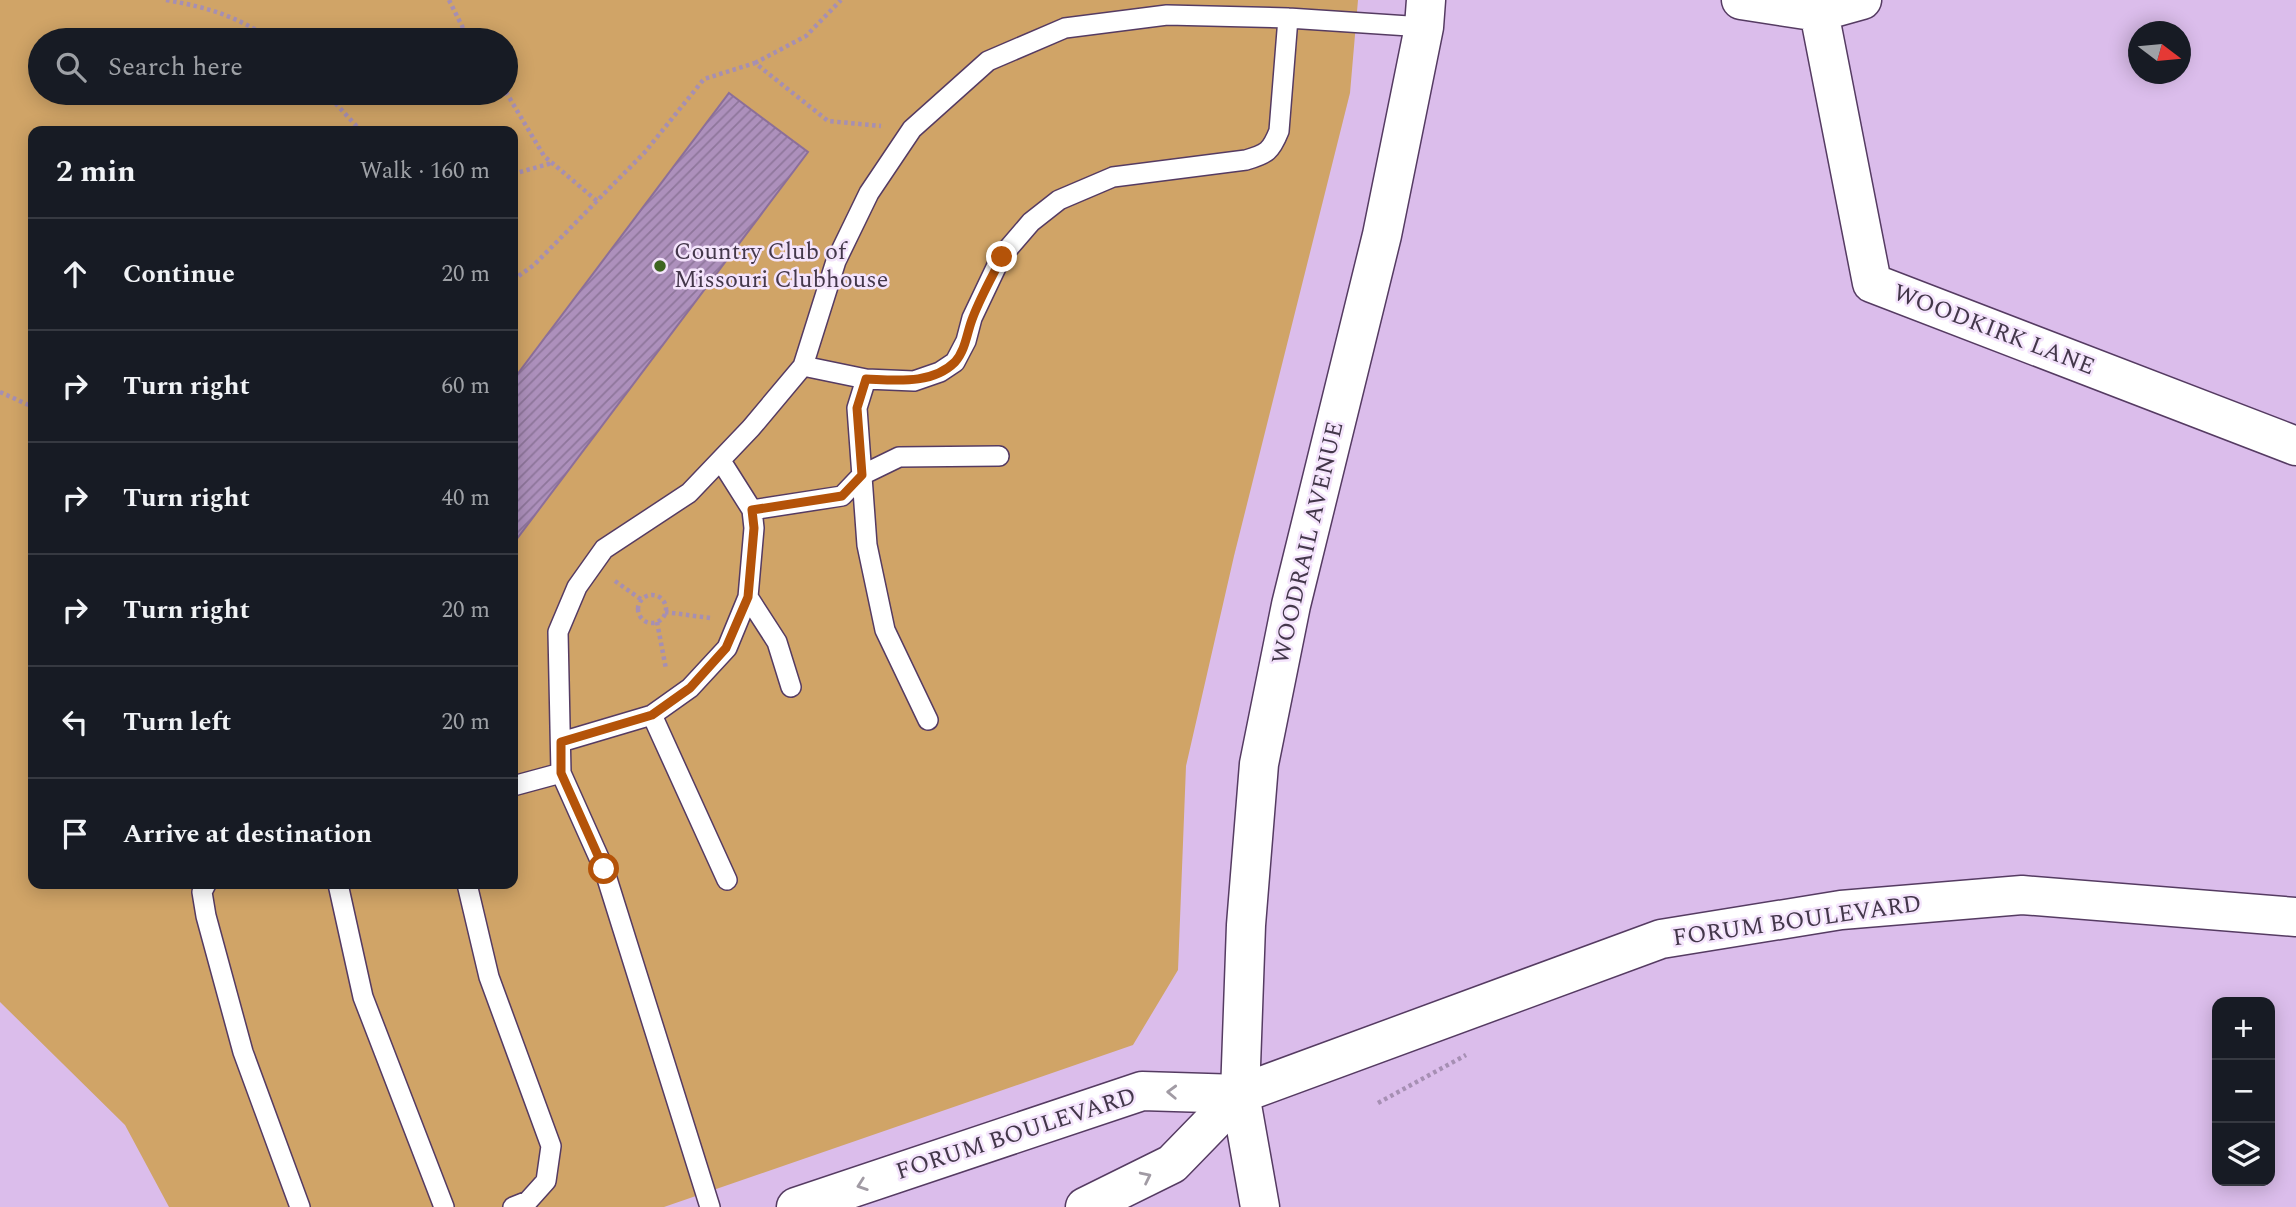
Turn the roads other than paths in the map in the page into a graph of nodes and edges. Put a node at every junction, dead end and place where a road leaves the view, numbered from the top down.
1 (1741, 0) edge
2 (1862, 0) edge
3 (1819, 12) junction
4 (1425, 14) edge
5 (1288, 18) junction
6 (803, 366) junction
7 (866, 379) junction
8 (2296, 446) edge
9 (999, 456) dead end
10 (721, 461) junction
11 (862, 475) junction
12 (752, 510) junction
13 (748, 597) junction
14 (791, 687) dead end
15 (652, 715) junction
16 (928, 720) dead end
17 (561, 742) junction
18 (561, 773) junction
19 (518, 785) edge
20 (727, 880) dead end
21 (204, 889) edge
22 (339, 889) edge
23 (468, 889) edge
24 (2296, 917) edge
25 (1240, 1094) junction
26 (299, 1207) edge
27 (444, 1207) edge
28 (513, 1207) edge
29 (710, 1207) edge
30 (796, 1207) edge
31 (1085, 1207) edge
32 (1260, 1207) edge

1 - 3 street
2 - 3 street
3 - 8 street, WOODKIRK LANE
4 - 5 lane
4 - 25 street, WOODRAIL AVENUE
5 - 6 lane
5 - 7 lane
6 - 7 lane
6 - 10 lane
7 - 11 lane
9 - 11 lane
10 - 12 lane
10 - 17 lane
11 - 12 lane
11 - 16 lane
12 - 13 lane
13 - 14 lane
13 - 15 lane
15 - 17 lane
15 - 20 lane
17 - 18 lane
18 - 19 lane
18 - 29 lane
21 - 26 lane
22 - 27 lane
23 - 28 lane
24 - 25 street, FORUM BOULEVARD
25 -> 30 street, FORUM BOULEVARD
31 -> 25 street, FORUM BOULEVARD
25 - 32 street, WOODRAIL AVENUE

